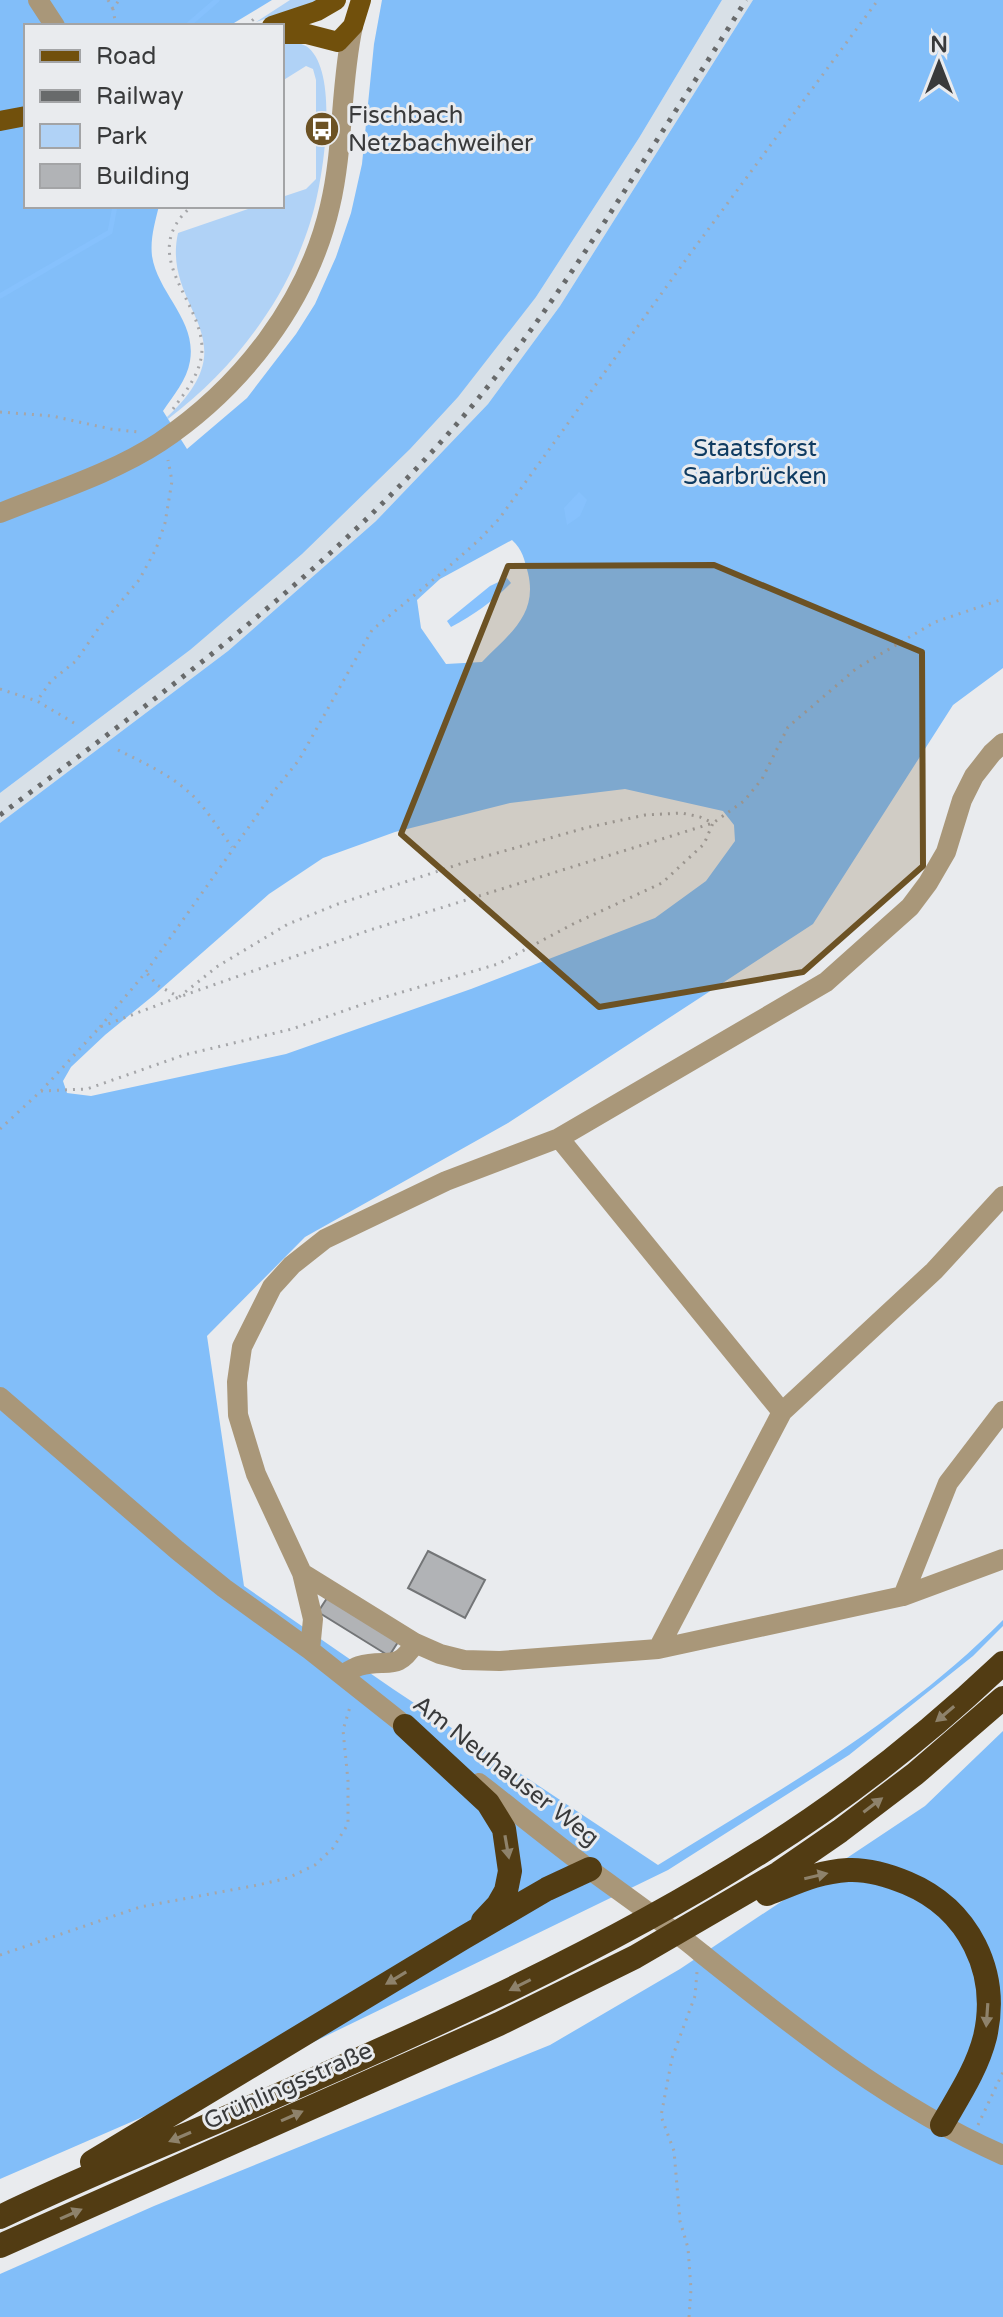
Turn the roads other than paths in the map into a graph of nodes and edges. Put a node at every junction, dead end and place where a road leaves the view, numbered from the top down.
1 (38, 0) edge
2 (336, 0) edge
3 (346, 0) edge
4 (361, 0) edge
5 (317, 11) junction
6 (54, 24) edge
7 (278, 24) edge
8 (284, 34) edge
9 (345, 34) junction
10 (24, 116) edge
11 (0, 121) edge
12 (0, 513) edge
13 (1003, 743) edge
14 (559, 1138) junction
15 (1003, 1196) edge
16 (0, 1397) edge
17 (1003, 1411) edge
18 (782, 1412) junction
19 (1003, 1559) edge
20 (302, 1573) junction
21 (903, 1596) junction
22 (415, 1643) junction
23 (658, 1649) junction
24 (310, 1650) junction
25 (1003, 1663) edge
26 (349, 1680) junction
27 (1003, 1698) edge
28 (405, 1726) junction
29 (590, 1869) junction
30 (742, 1900) junction
31 (463, 1938) junction
32 (942, 2125) junction
33 (1003, 2155) edge
34 (6, 2215) edge
35 (0, 2246) edge

1 - 6 street
2 - 5 main road
3 - 9 main road
4 - 9 main road
5 - 7 main road
5 - 9 main road
8 - 9 main road
9 - 12 street
10 - 11 main road
13 - 14 street
14 - 18 street
14 - 20 street
15 - 18 street
16 - 24 street, Am Neuhauser Weg
17 - 21 street
18 - 23 street
19 - 21 street
20 - 22 street
20 - 24 street
21 - 23 street
22 - 23 street
22 - 26 street
24 - 26 street, Am Neuhauser Weg
25 -> 34 highway
26 - 28 street, Am Neuhauser Weg
30 -> 27 highway
28 - 29 street, Am Neuhauser Weg
28 -> 31 highway
29 - 31 highway
29 - 32 street, Am Neuhauser Weg
30 -> 32 highway
35 -> 30 highway, Grühlingsstraße
31 -> 34 highway
32 - 33 street, Am Neuhauser Weg

